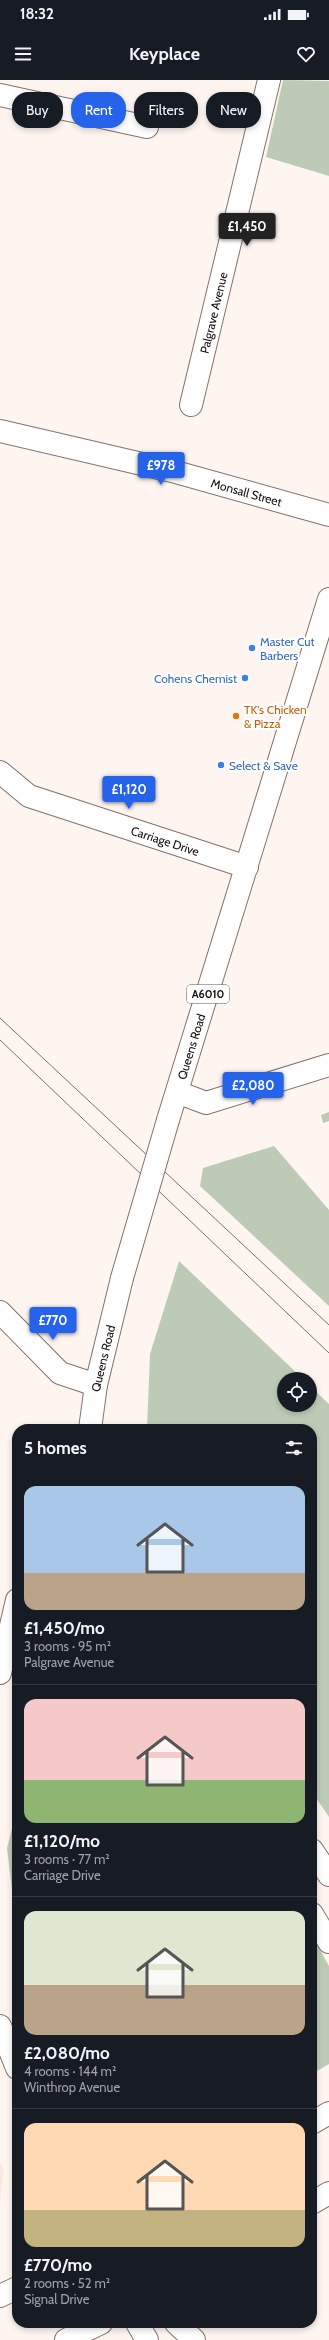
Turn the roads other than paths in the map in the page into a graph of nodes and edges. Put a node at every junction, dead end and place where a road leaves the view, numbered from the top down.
1 (270, 80) edge
2 (0, 95) edge
3 (134, 124) edge
4 (191, 405) dead end
5 (0, 431) edge
6 (329, 515) edge
7 (329, 599) edge
8 (0, 772) edge
9 (247, 867) junction
10 (329, 1064) edge
11 (177, 1092) junction
12 (0, 1312) edge
13 (96, 1385) junction
14 (91, 1424) edge
15 (12, 1621) edge
16 (0, 1673) edge
17 (317, 1857) edge
18 (329, 1875) edge
19 (317, 1922) edge
20 (329, 1942) edge
21 (0, 2026) edge
22 (12, 2056) edge
23 (329, 2113) edge
24 (317, 2120) edge
25 (329, 2194) edge
26 (317, 2200) edge
27 (12, 2290) edge
28 (0, 2296) edge
29 (91, 2328) edge
30 (140, 2328) edge
31 (181, 2328) edge
32 (66, 2340) edge
33 (147, 2340) edge
34 (194, 2340) edge

1 - 4 main road, Palgrave Avenue
2 - 3 main road
5 - 6 main road, Monsall Street
7 - 9 main road, Queens Road / A6010
8 - 9 main road, Carriage Drive
9 - 11 main road, Queens Road / A6010
10 - 11 main road
11 - 13 main road, Queens Road / A6010, bridge
12 - 13 main road
13 - 14 main road, Queens Road / A6010
15 - 16 main road
17 - 18 main road
19 - 20 main road
21 - 22 main road
23 - 24 main road
25 - 26 main road
27 - 28 main road
29 - 32 main road
30 - 33 main road
31 - 34 main road

